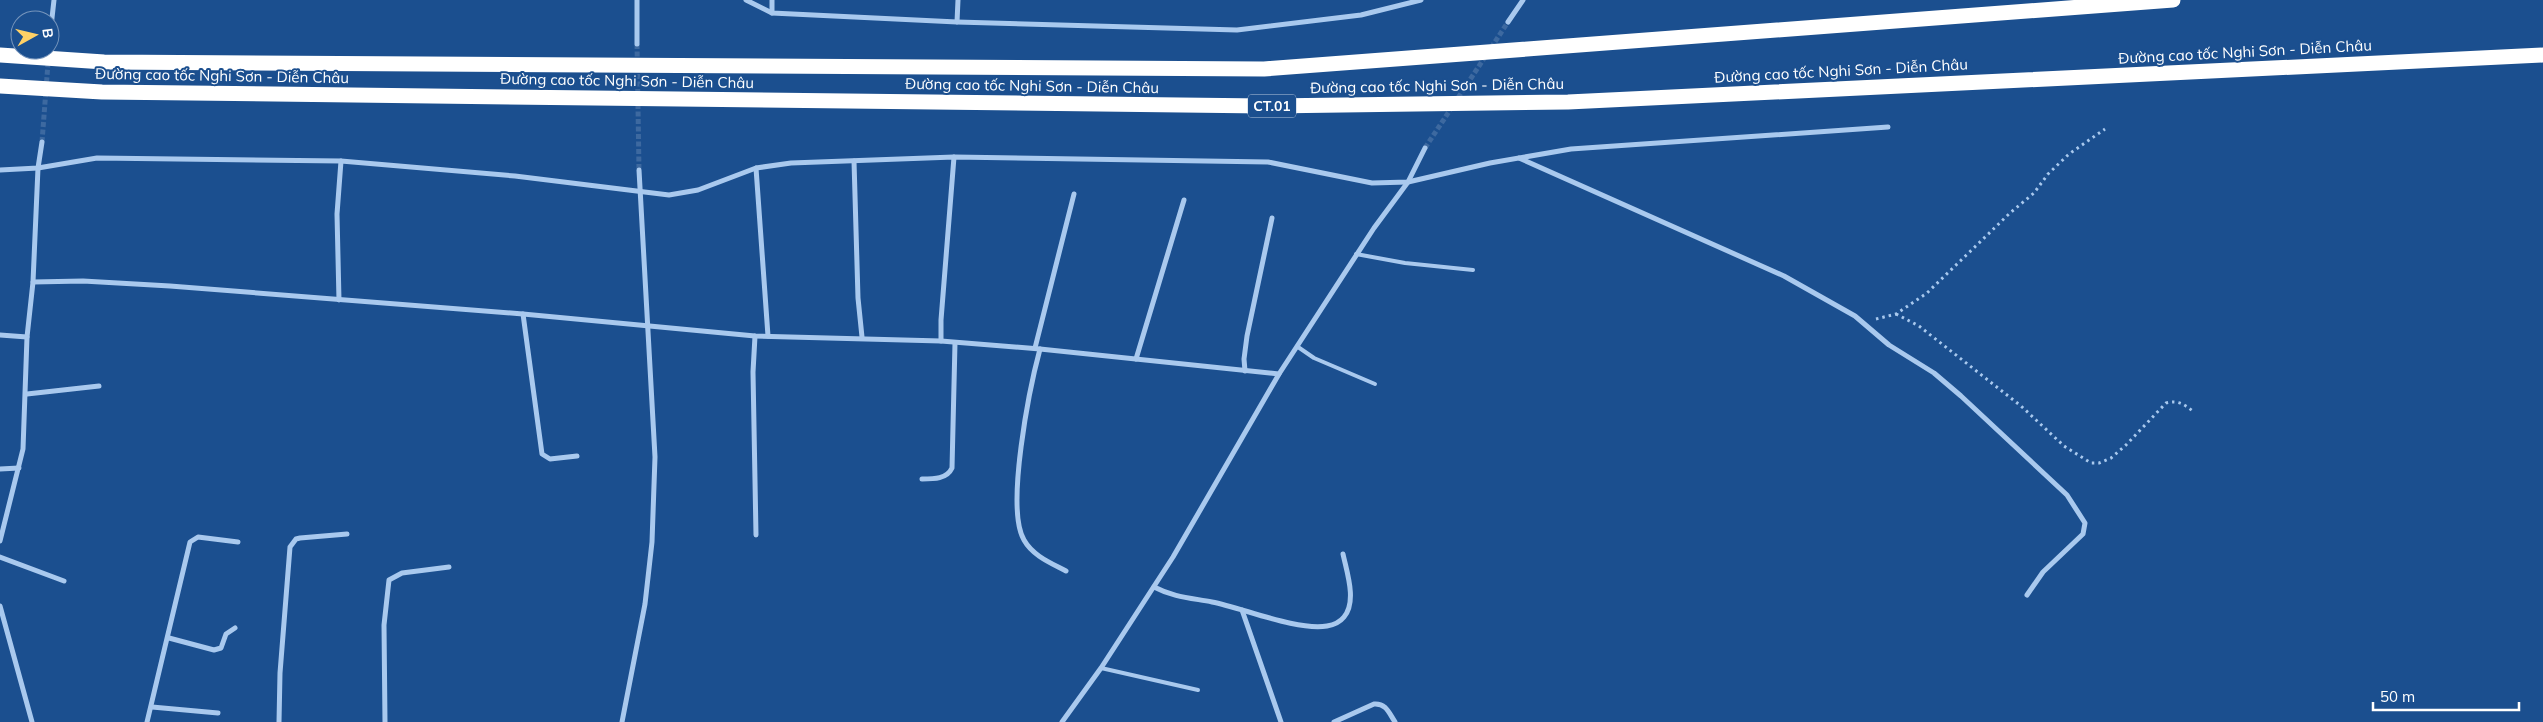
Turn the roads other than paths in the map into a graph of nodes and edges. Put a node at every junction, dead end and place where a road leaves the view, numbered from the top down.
1 (637, 0) edge
2 (746, 0) edge
3 (772, 0) edge
4 (958, 0) edge
5 (1420, 0) edge
6 (1522, 0) edge
7 (2173, 0) edge
8 (772, 13) junction
9 (957, 22) junction
10 (1508, 22) tunnel mouth
11 (637, 44) tunnel mouth
12 (0, 55) edge
13 (2543, 56) edge
14 (0, 86) edge
15 (1888, 126) dead end
16 (42, 142) tunnel mouth
17 (1425, 148) tunnel mouth
18 (954, 157) junction
19 (1519, 158) junction
20 (340, 161) junction
21 (854, 161) junction
22 (38, 168) junction
23 (756, 168) junction
24 (0, 170) edge
25 (639, 170) tunnel mouth
26 (1408, 182) junction
27 (641, 194) junction
28 (1074, 194) dead end
29 (1184, 200) dead end
30 (1272, 218) dead end
31 (1356, 254) junction
32 (1472, 270) dead end
33 (33, 282) junction
34 (340, 300) junction
35 (523, 314) junction
36 (648, 326) junction
37 (0, 335) edge
38 (755, 336) junction
39 (768, 336) junction
40 (27, 337) junction
41 (862, 337) junction
42 (941, 341) junction
43 (955, 343) junction
44 (1298, 347) junction
45 (1038, 348) junction
46 (1136, 359) junction
47 (1245, 371) junction
48 (1279, 374) junction
49 (1375, 384) dead end
50 (99, 386) dead end
51 (27, 394) junction
52 (577, 456) dead end
53 (19, 468) junction
54 (0, 469) edge
55 (922, 479) dead end
56 (346, 534) dead end
57 (756, 535) dead end
58 (0, 541) edge
59 (238, 542) dead end
60 (1343, 554) dead end
61 (0, 556) edge
62 (449, 567) dead end
63 (1066, 571) dead end
64 (64, 581) dead end
65 (1154, 587) junction
66 (2027, 596) dead end
67 (0, 606) edge
68 (1242, 610) junction
69 (2, 622) edge
70 (236, 628) dead end
71 (169, 638) junction
72 (1101, 668) junction
73 (1198, 690) dead end
74 (152, 707) junction
75 (218, 713) dead end
76 (32, 722) edge
77 (147, 722) edge
78 (279, 722) edge
79 (385, 722) edge
80 (622, 722) edge
81 (1062, 722) edge
82 (1281, 722) edge
83 (1334, 722) edge
84 (1395, 722) edge

1 - 11 street
2 - 8 street
3 - 8 street
4 - 9 street
5 - 9 street
6 - 10 street
7 - 12 highway, Đường cao tốc Nghi Sơn - Diễn Châu
8 - 9 street
13 - 14 highway, Đường cao tốc Nghi Sơn - Diễn Châu / CT.01
15 - 19 street
16 - 22 street
17 - 26 street
18 - 21 street
18 - 26 street
18 - 42 street
19 - 26 street
19 - 66 street
20 - 22 street
20 - 27 street
20 - 34 street
21 - 23 street
21 - 41 street
22 - 24 street
22 - 33 street
23 - 27 street
23 - 39 street
25 - 27 street
26 - 31 street
27 - 36 street
28 - 45 street
29 - 46 street
30 - 47 street
31 - 32 lane
31 - 44 street
33 - 34 street
33 - 40 street
34 - 35 street
35 - 36 street
35 - 52 street
36 - 38 street
36 - 80 street
37 - 40 street
38 - 39 street
38 - 57 street
39 - 41 street
40 - 51 street
41 - 42 street
42 - 43 street
43 - 45 street
43 - 55 street
44 - 48 street
44 - 49 lane
45 - 46 street
45 - 63 street
46 - 47 street
47 - 48 street
48 - 65 street
50 - 51 street
51 - 53 street
53 - 54 street
53 - 58 street
56 - 78 street
59 - 71 street
60 - 68 street
61 - 64 street
62 - 79 street
65 - 68 street
65 - 72 street
67 - 69 street
68 - 82 street
69 - 76 street
70 - 71 street
71 - 74 street
72 - 73 lane
72 - 81 street
74 - 75 street
74 - 77 street
83 - 84 street

